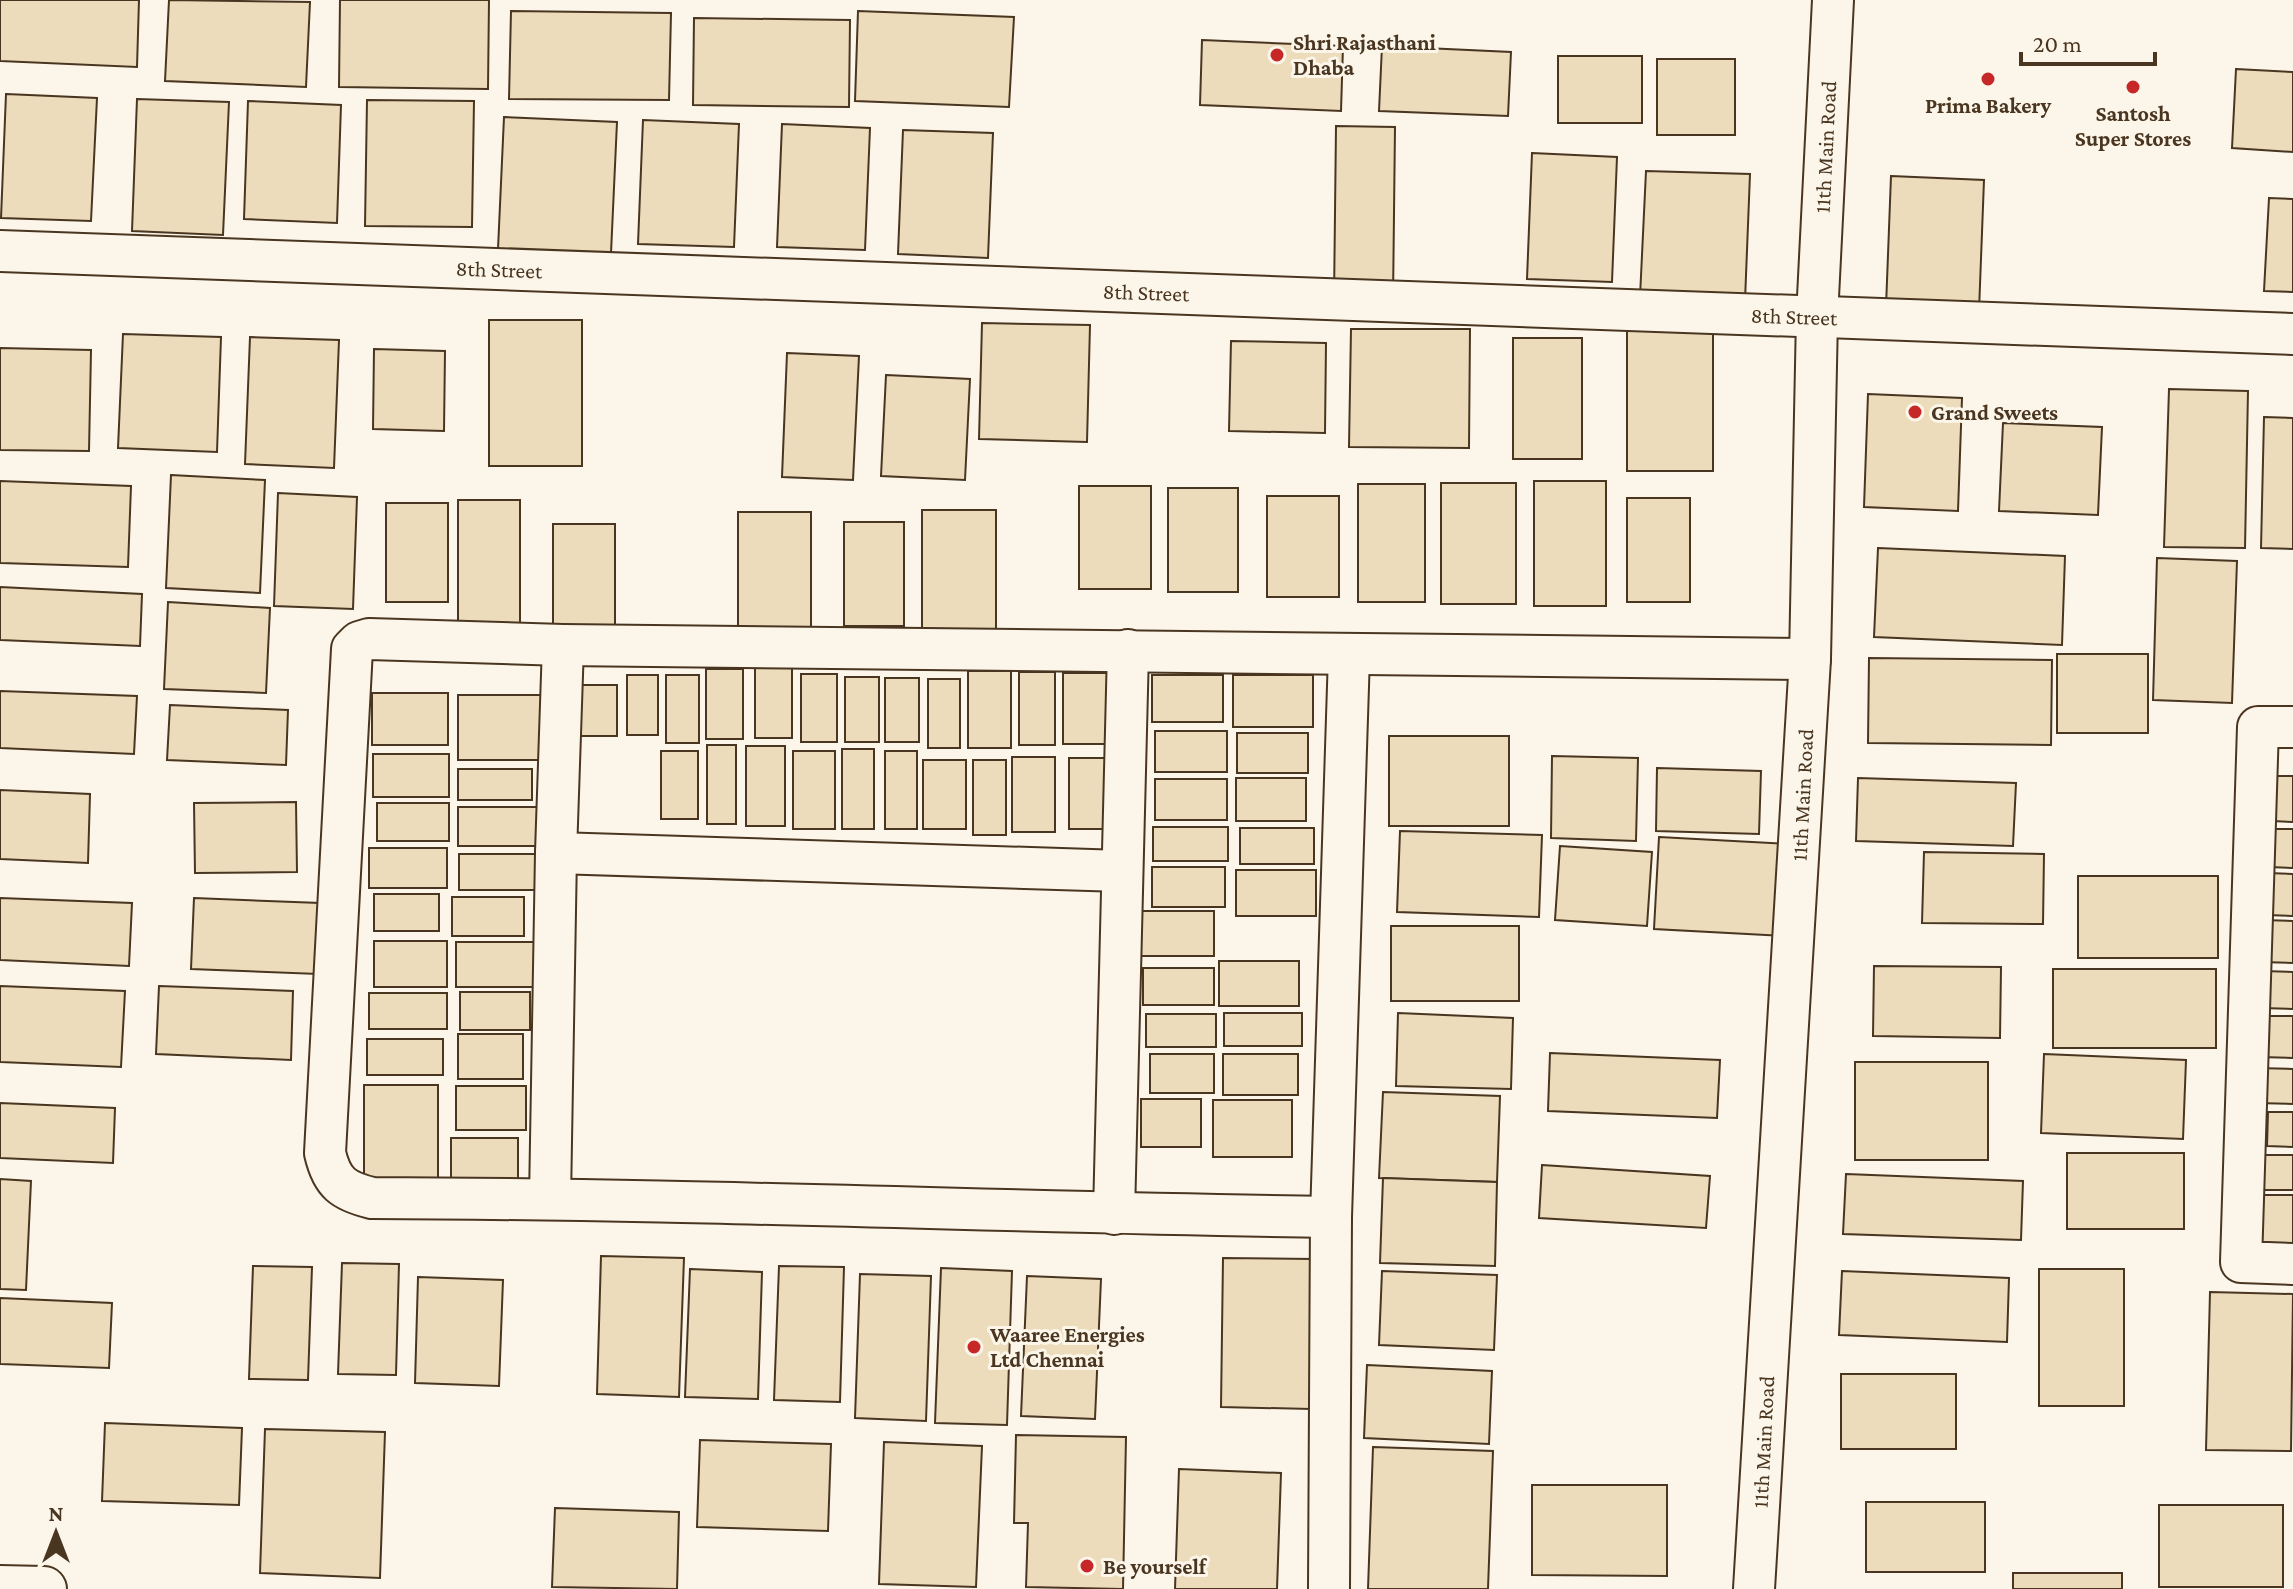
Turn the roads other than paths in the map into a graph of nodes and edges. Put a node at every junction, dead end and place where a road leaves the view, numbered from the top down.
1 (1833, 0) edge
2 (0, 251) edge
3 (1817, 317) junction
4 (2293, 334) edge
5 (563, 645) junction
6 (1128, 650) junction
7 (1349, 655) junction
8 (1810, 659) junction
9 (2293, 727) edge
10 (556, 853) junction
11 (1122, 871) junction
12 (550, 1199) junction
13 (1114, 1214) junction
14 (1331, 1217) junction
15 (2293, 1264) edge
16 (0, 1588) edge
17 (44, 1589) edge
18 (1329, 1589) edge
19 (1754, 1589) edge

1 - 3 street, 11th Main Road
2 - 3 street, 8th Street
3 - 4 street, 8th Street
3 - 8 street, 11th Main Road
5 - 6 street
5 - 10 street
5 - 12 street
6 - 7 street
6 - 11 street
7 - 8 street
7 - 14 street
8 - 19 street, 11th Main Road
9 - 15 street
10 - 11 street
10 - 12 street
11 - 13 street
12 - 13 street
13 - 14 street
14 - 18 street
16 - 17 street

